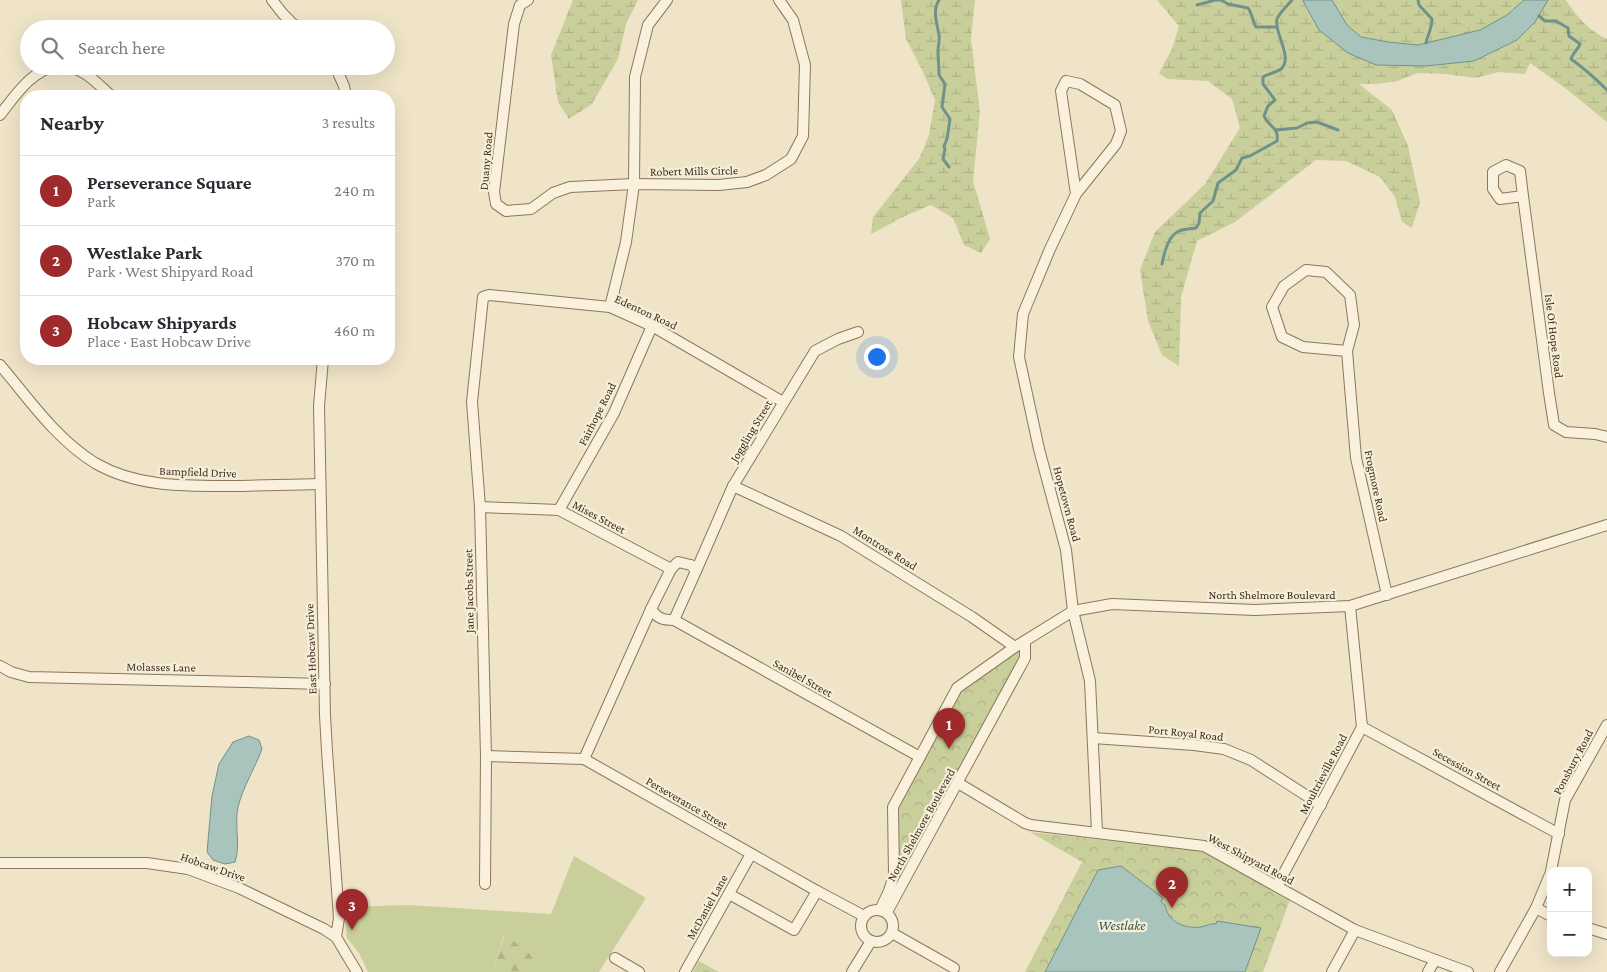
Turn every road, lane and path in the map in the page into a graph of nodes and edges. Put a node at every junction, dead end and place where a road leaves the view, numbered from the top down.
1 (272, 0) edge
2 (667, 0) edge
3 (778, 0) edge
4 (522, 2) edge
5 (289, 20) edge
6 (36, 75) edge
7 (88, 75) edge
8 (339, 75) edge
9 (21, 90) edge
10 (104, 90) edge
11 (345, 90) edge
12 (20, 91) edge
13 (0, 115) edge
14 (634, 184) junction
15 (1076, 194) junction
16 (1523, 196) dead end
17 (482, 297) joint
18 (610, 307) junction
19 (652, 326) junction
20 (858, 332) dead end
21 (1347, 351) junction
22 (0, 365) edge
23 (322, 365) edge
24 (783, 402) junction
25 (1607, 437) edge
26 (320, 484) junction
27 (733, 486) junction
28 (480, 507) junction
29 (559, 510) junction
30 (1607, 525) edge
31 (670, 569) junction
32 (696, 571) junction
33 (1387, 595) junction
34 (1350, 606) junction
35 (651, 609) junction
36 (1073, 610) junction
37 (674, 620) junction
38 (1026, 641) junction
39 (1015, 647) junction
40 (0, 666) edge
41 (325, 684) junction
42 (1607, 725) edge
43 (1362, 727) junction
44 (1093, 738) junction
45 (486, 756) junction
46 (920, 757) junction
47 (584, 759) junction
48 (958, 783) junction
49 (1321, 804) junction
50 (1097, 832) junction
51 (1559, 834) junction
52 (751, 854) junction
53 (0, 863) edge
54 (1552, 867) edge
55 (1547, 881) edge
56 (485, 884) dead end
57 (1277, 886) junction
58 (816, 892) junction
59 (729, 894) junction
60 (1536, 908) junction
61 (884, 911) junction
62 (1547, 914) edge
63 (864, 916) junction
64 (1592, 929) edge
65 (1356, 930) junction
66 (892, 933) junction
67 (1607, 934) edge
68 (336, 937) junction
69 (871, 941) junction
70 (615, 958) dead end
71 (1435, 960) junction
72 (954, 968) dead end
73 (358, 972) edge
74 (639, 972) edge
75 (685, 972) edge
76 (852, 972) edge
77 (1332, 972) edge
78 (1428, 972) edge
79 (1468, 972) edge
80 (1500, 972) edge

1 - 5 street
2 - 14 street, Robert Mills Circle
3 - 14 street, Robert Mills Circle
4 - 14 street, Duany Road
6 - 9 street
7 - 10 street
8 - 11 street
12 - 13 street
14 - 18 street, Robert Mills Circle
15 - 15 street, Hopetown Road
15 - 36 street, Hopetown Road
16 - 25 street, Isle Of Hope Road
17 - 18 street, Edenton Road
17 - 28 street, Jane Jacobs Street
18 - 19 street, Edenton Road
19 - 24 street, Edenton Road
19 - 29 street, Fairhope Road
20 - 24 street, Joggling Street
21 - 21 street, Frogmore Road
21 - 33 street, Frogmore Road
22 - 26 street, Bampfield Drive
23 - 26 street, East Hobcaw Drive
24 - 27 street, Joggling Street
26 - 41 street, East Hobcaw Drive
27 - 32 street, Joggling Street
27 - 39 street, Montrose Road
28 - 29 street, Mises Street
28 - 45 street, Jane Jacobs Street
29 - 31 street, Mises Street
30 - 33 street, North Shelmore Boulevard
31 - 32 street
31 - 35 street
32 - 37 street, Joggling Street
33 - 34 street, North Shelmore Boulevard
34 - 36 street, North Shelmore Boulevard
34 - 43 street, Moultrieville Road
35 - 37 street, Sanibel Street
35 - 47 street
36 - 38 street, North Shelmore Boulevard
36 - 44 street, Hopetown Road
37 - 46 street, Sanibel Street
38 - 39 street, North Shelmore Boulevard
38 - 48 street, North Shelmore Boulevard
39 - 46 street, North Shelmore Boulevard
40 - 41 street, Molasses Lane
41 - 68 street, East Hobcaw Drive
42 - 51 street, Ponsbury Road
43 - 49 street, Moultrieville Road
43 - 51 street, Secession Street
44 - 49 street, Port Royal Road
44 - 50 street, Hopetown Road
45 - 47 street, Perseverance Street
45 - 56 street, Jane Jacobs Street
46 - 61 street, North Shelmore Boulevard
47 - 52 street, Perseverance Street
48 - 50 street, West Shipyard Road
48 - 61 street, North Shelmore Boulevard
49 - 57 street, Moultrieville Road
50 - 57 street, West Shipyard Road
51 - 54 street, Ponsbury Road
52 - 58 street, Perseverance Street
52 - 59 street, McDaniel Lane
53 - 68 street, Hobcaw Drive
55 - 60 street, Ponsbury Road
57 - 65 street, West Shipyard Road
58 - 59 street
58 - 63 street, Perseverance Street
59 - 75 street, McDaniel Lane
60 - 62 street
60 - 80 street, Ponsbury Road
61 - 63 street
61 - 66 street
63 - 69 street
64 - 67 street
65 - 71 street, West Shipyard Road
65 - 77 street
66 - 69 street
66 - 72 street
68 - 73 street, Hobcaw Drive
69 - 76 street
70 - 74 street
71 - 78 street
71 - 79 street, West Shipyard Road

